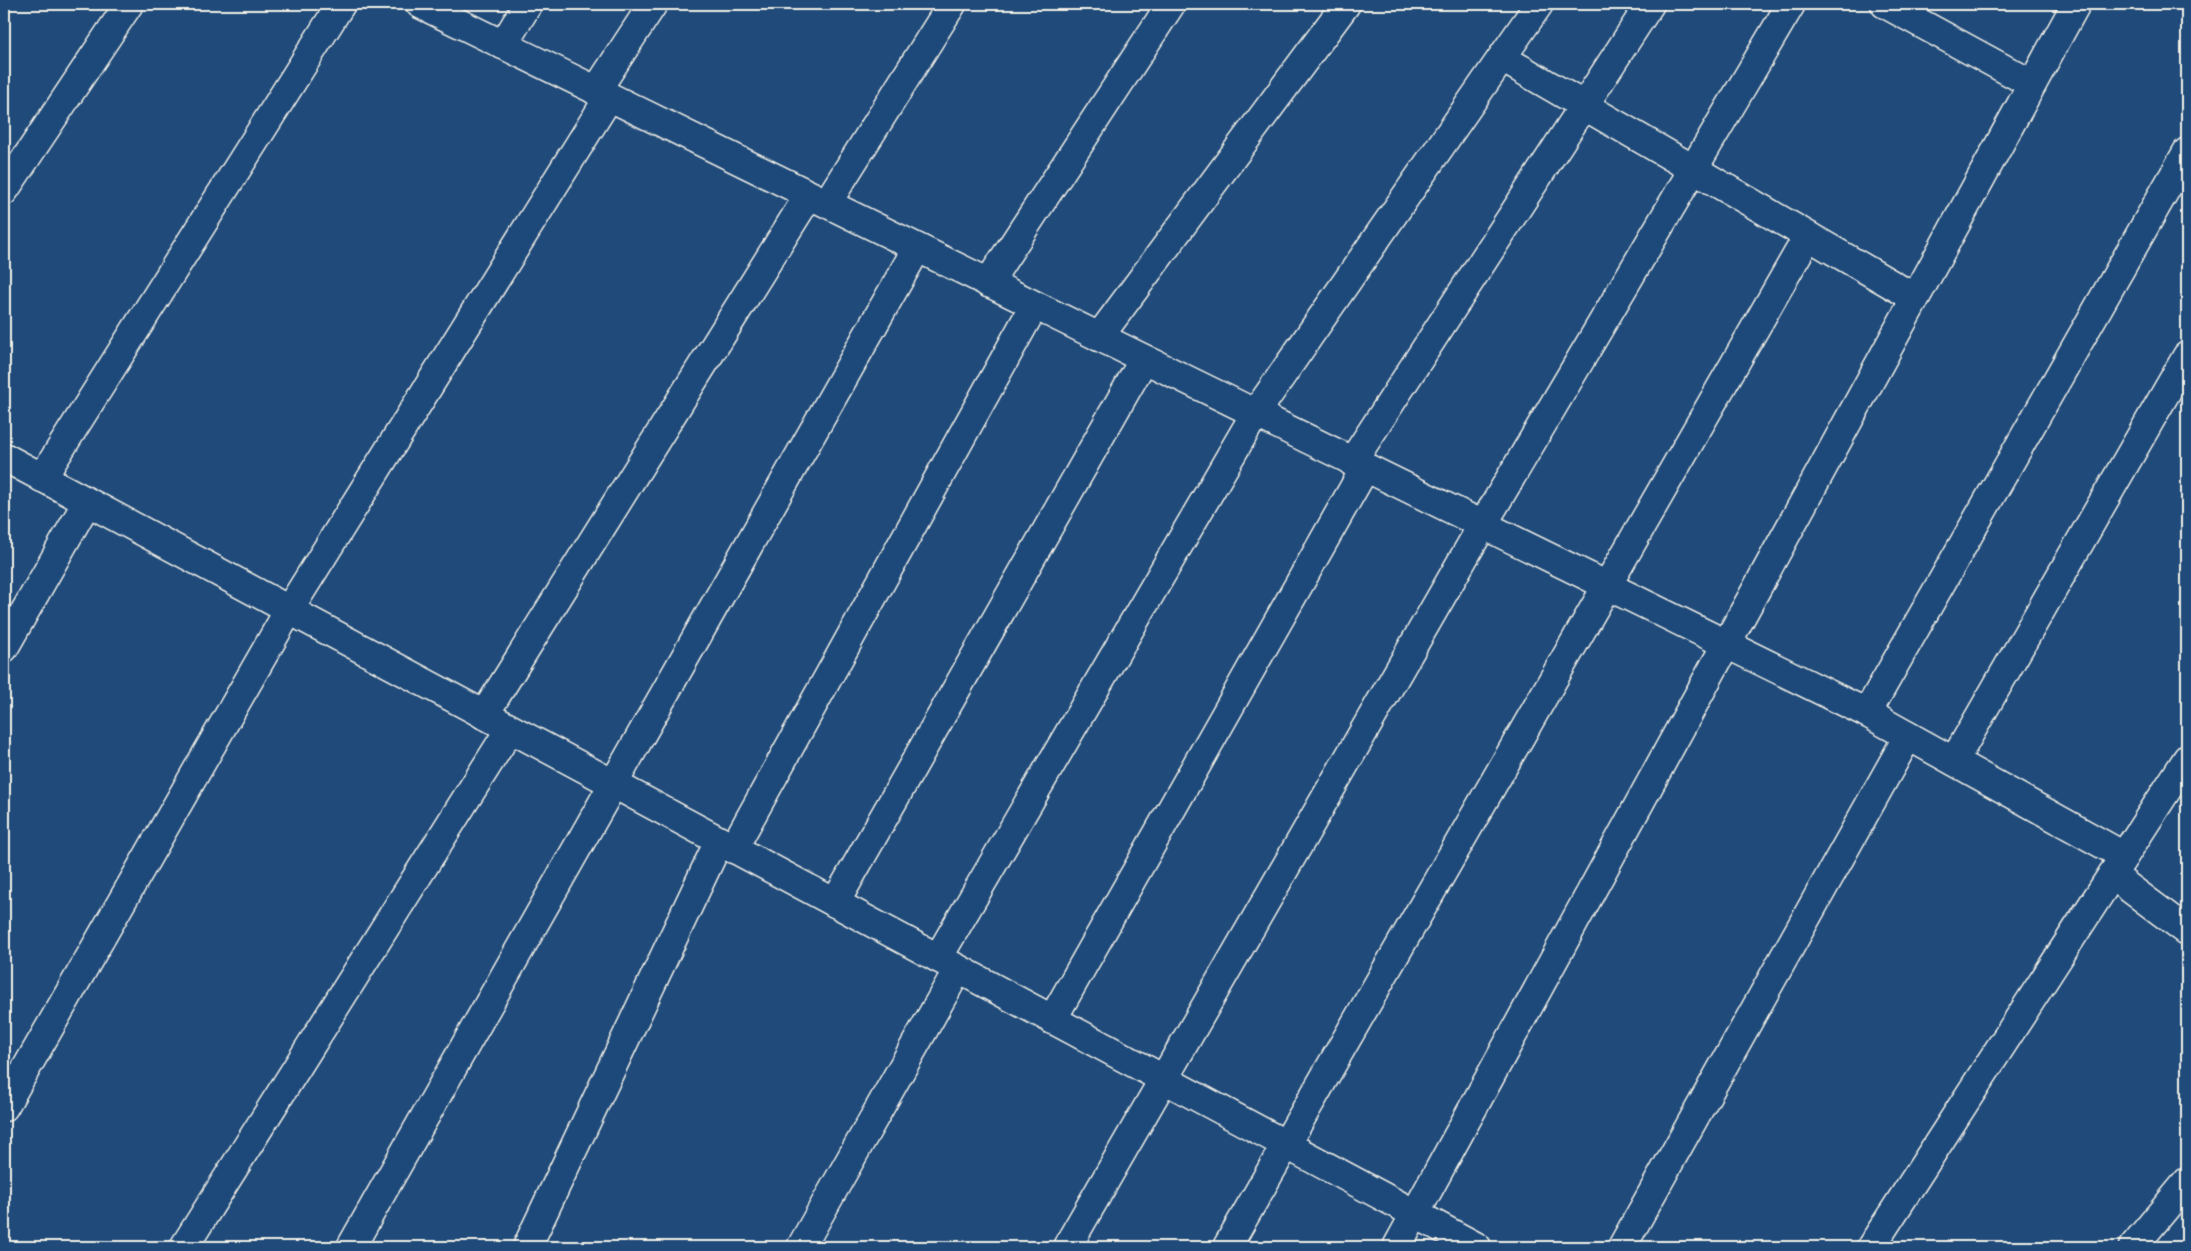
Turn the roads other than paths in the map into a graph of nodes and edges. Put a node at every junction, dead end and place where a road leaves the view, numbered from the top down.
1 (130, 4) edge
2 (341, 4) edge
3 (420, 4) edge
4 (528, 4) edge
5 (653, 4) edge
6 (952, 4) edge
7 (1171, 4) edge
8 (1346, 4) edge
9 (1539, 4) edge
10 (1650, 4) edge
11 (1791, 4) edge
12 (1885, 4) edge
13 (2076, 4) edge
14 (503, 45) junction
15 (1502, 58) junction
16 (2032, 84) junction
17 (602, 94) junction
18 (1584, 106) junction
19 (2187, 152) edge
20 (1693, 169) junction
21 (4, 191) edge
22 (818, 199) junction
23 (1808, 236) junction
24 (917, 248) junction
25 (988, 283) junction
26 (1915, 298) junction
27 (1034, 306) junction
28 (1098, 337) junction
29 (2187, 356) edge
30 (1144, 359) junction
31 (1255, 414) junction
32 (4, 457) edge
33 (1359, 465) junction
34 (42, 478) junction
35 (86, 502) junction
36 (1482, 526) junction
37 (1606, 587) junction
38 (289, 610) junction
39 (1725, 645) junction
40 (4, 648) edge
41 (1867, 713) junction
42 (484, 714) junction
43 (510, 729) junction
44 (1908, 736) junction
45 (2187, 759) edge
46 (1954, 761) junction
47 (613, 784) junction
48 (726, 845) junction
49 (2118, 866) junction
50 (835, 903) junction
51 (2187, 931) edge
52 (948, 963) junction
53 (1052, 1020) junction
54 (1164, 1079) junction
55 (4, 1107) edge
56 (1286, 1145) junction
57 (2187, 1182) edge
58 (1415, 1214) junction
59 (184, 1247) edge
60 (351, 1247) edge
61 (527, 1247) edge
62 (801, 1247) edge
63 (1067, 1247) edge
64 (1227, 1247) edge
65 (1397, 1247) edge
66 (1477, 1247) edge
67 (1622, 1247) edge
68 (1871, 1247) edge
69 (2133, 1247) edge

1 - 21 street
2 - 34 street
3 - 14 street
4 - 14 street
5 - 17 street
6 - 22 street
7 - 25 street
8 - 28 street
9 - 15 street
10 - 18 street
11 - 20 street
12 - 16 street
13 - 16 street
14 - 17 street
15 - 18 street
15 - 31 street
16 - 26 street
17 - 22 street
17 - 38 street
18 - 20 street
18 - 33 street
19 - 41 street
20 - 23 street
20 - 36 street
22 - 24 street
22 - 42 street
23 - 26 street
23 - 37 street
24 - 25 street
24 - 47 street
25 - 27 street
26 - 39 street
27 - 28 street
27 - 48 street
28 - 30 street
29 - 46 street
30 - 31 street
30 - 50 street
31 - 33 street
31 - 52 street
32 - 34 street
33 - 36 street
33 - 53 street
34 - 35 street
35 - 38 street
35 - 40 street
36 - 37 street
36 - 54 street
37 - 39 street
37 - 56 street
38 - 42 street
38 - 55 street
39 - 41 street
39 - 58 street
41 - 44 street
42 - 43 street
43 - 47 street
43 - 59 street
44 - 46 street
44 - 67 street
45 - 49 street
46 - 49 street
47 - 48 street
47 - 60 street
48 - 50 street
48 - 61 street
49 - 51 street
49 - 68 street
50 - 52 street
52 - 53 street
52 - 62 street
53 - 54 street
54 - 56 street
54 - 63 street
56 - 58 street
56 - 64 street
57 - 69 street
58 - 65 street
58 - 66 street

